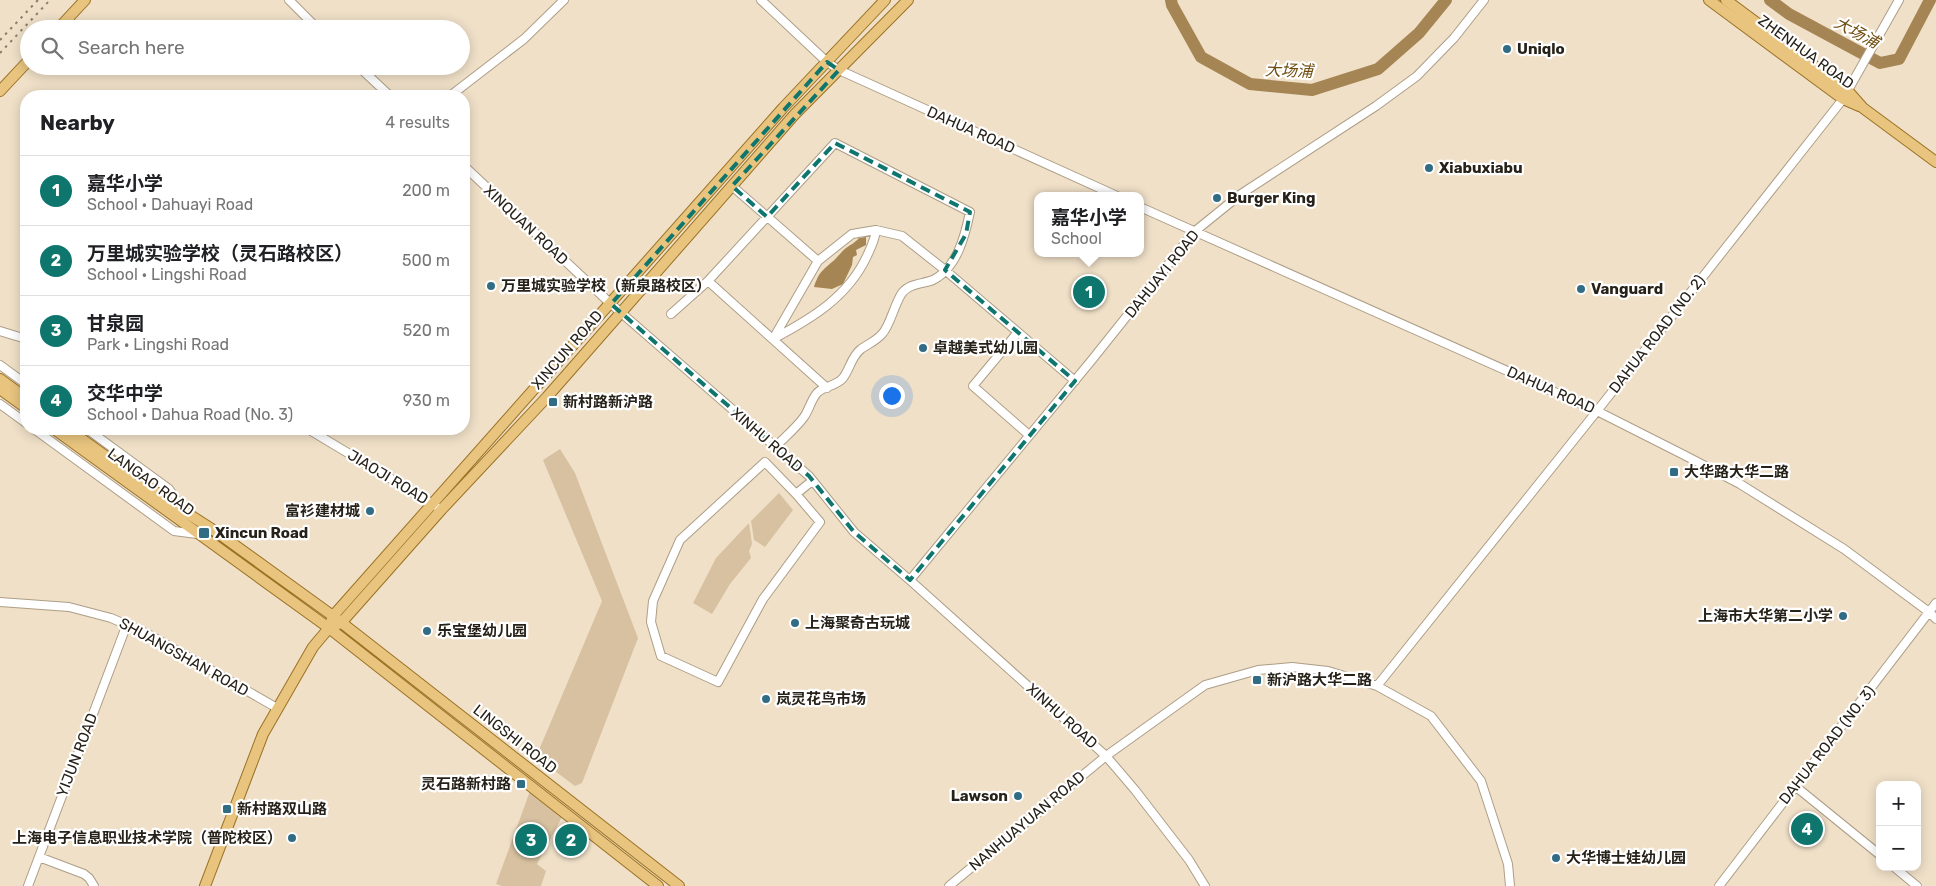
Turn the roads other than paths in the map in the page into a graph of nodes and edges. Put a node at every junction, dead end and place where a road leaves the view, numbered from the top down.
1 (85, 0) edge
2 (289, 0) edge
3 (564, 0) edge
4 (761, 0) edge
5 (885, 0) edge
6 (908, 0) edge
7 (1484, 0) edge
8 (1709, 0) edge
9 (1726, 0) edge
10 (1899, 0) edge
11 (66, 20) edge
12 (309, 20) edge
13 (827, 62) junction
14 (20, 70) edge
15 (839, 70) junction
16 (368, 75) edge
17 (384, 90) edge
18 (458, 90) edge
19 (0, 91) edge
20 (1845, 95) junction
21 (1936, 162) edge
22 (470, 172) edge
23 (732, 186) junction
24 (1108, 192) edge
25 (1144, 209) edge
26 (767, 217) junction
27 (876, 230) junction
28 (1194, 232) junction
29 (818, 261) junction
30 (945, 270) junction
31 (708, 281) junction
32 (611, 304) junction
33 (620, 312) junction
34 (671, 314) dead end
35 (0, 332) edge
36 (1018, 332) junction
37 (20, 337) edge
38 (773, 339) junction
39 (0, 364) edge
40 (0, 379) edge
41 (20, 379) edge
42 (1075, 381) junction
43 (827, 388) junction
44 (0, 389) edge
45 (20, 394) edge
46 (0, 404) edge
47 (20, 404) edge
48 (1597, 411) junction
49 (20, 419) edge
50 (42, 435) edge
51 (62, 435) edge
52 (76, 435) edge
53 (95, 435) edge
54 (318, 435) edge
55 (1029, 436) junction
56 (775, 447) junction
57 (812, 481) junction
58 (796, 494) junction
59 (432, 504) junction
60 (442, 510) junction
61 (184, 512) junction
62 (197, 534) junction
63 (910, 580) junction
64 (0, 602) edge
65 (1936, 603) edge
66 (1929, 612) junction
67 (1936, 619) edge
68 (337, 620) junction
69 (127, 624) junction
70 (329, 628) junction
71 (1377, 686) junction
72 (276, 708) junction
73 (1106, 756) junction
74 (1795, 786) junction
75 (1876, 853) edge
76 (39, 857) junction
77 (1899, 871) edge
78 (28, 886) edge
79 (94, 886) edge
80 (205, 886) edge
81 (658, 886) edge
82 (679, 886) edge
83 (949, 886) edge
84 (1205, 886) edge
85 (1510, 886) edge
86 (1719, 886) edge
87 (1917, 886) edge

1 - 11 main road
2 - 12 street
3 - 18 street
4 - 13 street, DAHUA ROAD
5 - 13 main road, XINCUN ROAD
6 - 15 main road, XINCUN ROAD
7 - 28 street, DAHUAYI ROAD
8 - 20 main road, ZHENHUA ROAD
9 - 20 main road, ZHENHUA ROAD
10 - 20 street, DAHUA ROAD (NO. 2)
13 - 15 street, DAHUA ROAD
13 - 32 main road, XINCUN ROAD
14 - 19 main road
15 - 23 main road, XINCUN ROAD
15 - 24 street, DAHUA ROAD
16 - 17 street
20 - 21 main road, ZHENHUA ROAD
20 - 48 street, DAHUA ROAD (NO. 2)
22 - 32 street, XINQUAN ROAD
23 - 26 street
23 - 33 main road, XINCUN ROAD
25 - 28 street, DAHUA ROAD
26 - 29 street
26 - 30 street
26 - 31 street
27 - 29 street
27 - 30 street
27 - 38 street
28 - 42 street, DAHUAYI ROAD
28 - 48 street, DAHUA ROAD
29 - 38 street
30 - 36 street
30 - 43 street
31 - 34 street
31 - 38 street
32 - 33 street, XINHU ROAD
32 - 59 main road, XINCUN ROAD
33 - 56 street, XINHU ROAD
33 - 60 main road, XINCUN ROAD
35 - 37 street
36 - 42 street
36 - 55 street
38 - 43 street
39 - 41 street
40 - 45 main road
42 - 55 street, DAHUAYI ROAD
43 - 56 street
44 - 47 main road
46 - 49 street
48 - 66 street, DAHUA ROAD
48 - 71 street, DAHUA ROAD (NO. 2)
50 - 62 street
51 - 62 main road, LANGAO ROAD
52 - 61 main road, LANGAO ROAD
53 - 61 street
54 - 59 street, JIAOJI ROAD
55 - 63 street, DAHUAYI ROAD
56 - 57 street, XINHU ROAD
57 - 58 street
57 - 63 street, XINHU ROAD
58 - 58 street
59 - 60 street, JIAOJI ROAD
59 - 68 main road, XINCUN ROAD
60 - 68 main road, XINCUN ROAD
61 - 68 main road, LANGAO ROAD
62 - 70 main road, LANGAO ROAD
63 - 73 street, XINHU ROAD
64 - 69 street, SHUANGSHAN ROAD
65 - 66 street, DAHUA ROAD (NO. 3)
66 - 67 street, DAHUA ROAD
66 - 74 street, DAHUA ROAD (NO. 3)
68 - 70 main road, XINCUN ROAD
68 - 82 main road, LINGSHI ROAD
69 - 72 street, SHUANGSHAN ROAD
69 - 76 street, YIJUN ROAD
70 - 72 main road, XINCUN ROAD
70 - 81 main road, LINGSHI ROAD
71 - 73 street, XINHU ROAD
71 - 85 street, XINHU ROAD
72 - 80 main road, XINCUN ROAD
73 - 83 street, NANHUAYUAN ROAD
73 - 84 street
74 - 75 street
74 - 86 street, DAHUA ROAD (NO. 3)
76 - 78 street, YIJUN ROAD
76 - 79 street
77 - 87 street

